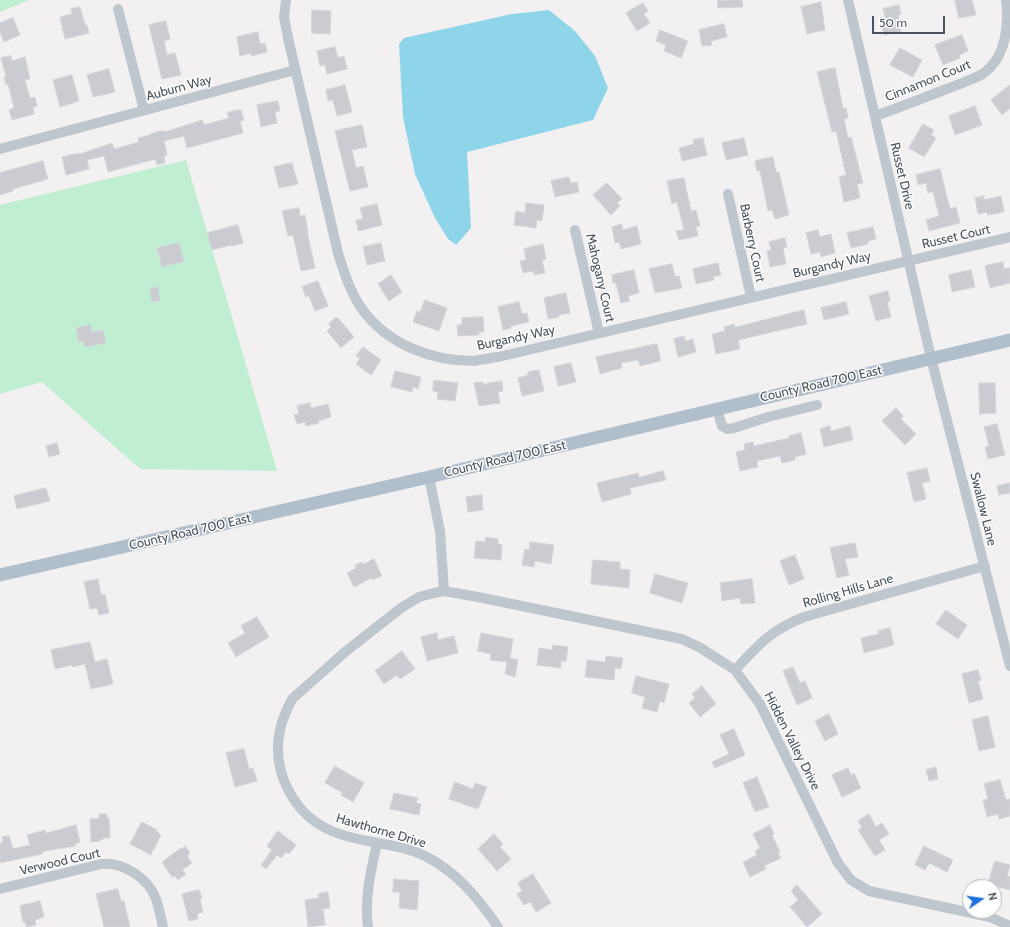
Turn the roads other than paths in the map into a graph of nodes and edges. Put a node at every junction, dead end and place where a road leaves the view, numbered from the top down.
1 (286, 0) edge
2 (848, 0) edge
3 (1006, 0) edge
4 (118, 9) dead end
5 (295, 70) junction
6 (144, 110) junction
7 (874, 116) junction
8 (0, 149) edge
9 (728, 194) dead end
10 (575, 230) dead end
11 (1010, 237) edge
12 (908, 261) junction
13 (750, 297) junction
14 (599, 332) junction
15 (1010, 340) edge
16 (931, 358) junction
17 (817, 405) dead end
18 (717, 409) junction
19 (429, 477) junction
20 (985, 566) junction
21 (0, 575) edge
22 (444, 591) junction
23 (1010, 666) edge
24 (735, 670) junction
25 (377, 843) junction
26 (0, 889) edge
27 (1010, 926) edge
28 (163, 927) edge
29 (368, 927) edge
30 (498, 927) edge

1 - 5 street
2 - 7 street, Russet Drive
3 - 7 street, Cinnamon Court
4 - 6 street
5 - 6 street, Auburn Way
5 - 14 street, Burgandy Way
6 - 8 street, Auburn Way
7 - 12 street, Russet Drive
9 - 13 street, Barberry Court
10 - 14 street, Mahogany Court
11 - 12 street, Russet Court
12 - 13 street, Burgandy Way
12 - 16 street, Russet Drive
13 - 14 street, Burgandy Way
15 - 16 main road, County Road 700 East
16 - 18 main road, County Road 700 East
16 - 20 street, Swallow Lane
17 - 18 street
18 - 19 main road, County Road 700 East
19 - 21 main road, County Road 700 East
19 - 22 street
20 - 23 street, Swallow Lane
20 - 24 street, Rolling Hills Lane
22 - 24 street, Hidden Valley Drive
22 - 25 street, Hawthorne Drive
24 - 27 street, Hidden Valley Drive
25 - 29 street
25 - 30 street, Hawthorne Drive
26 - 28 street, Verwood Court

